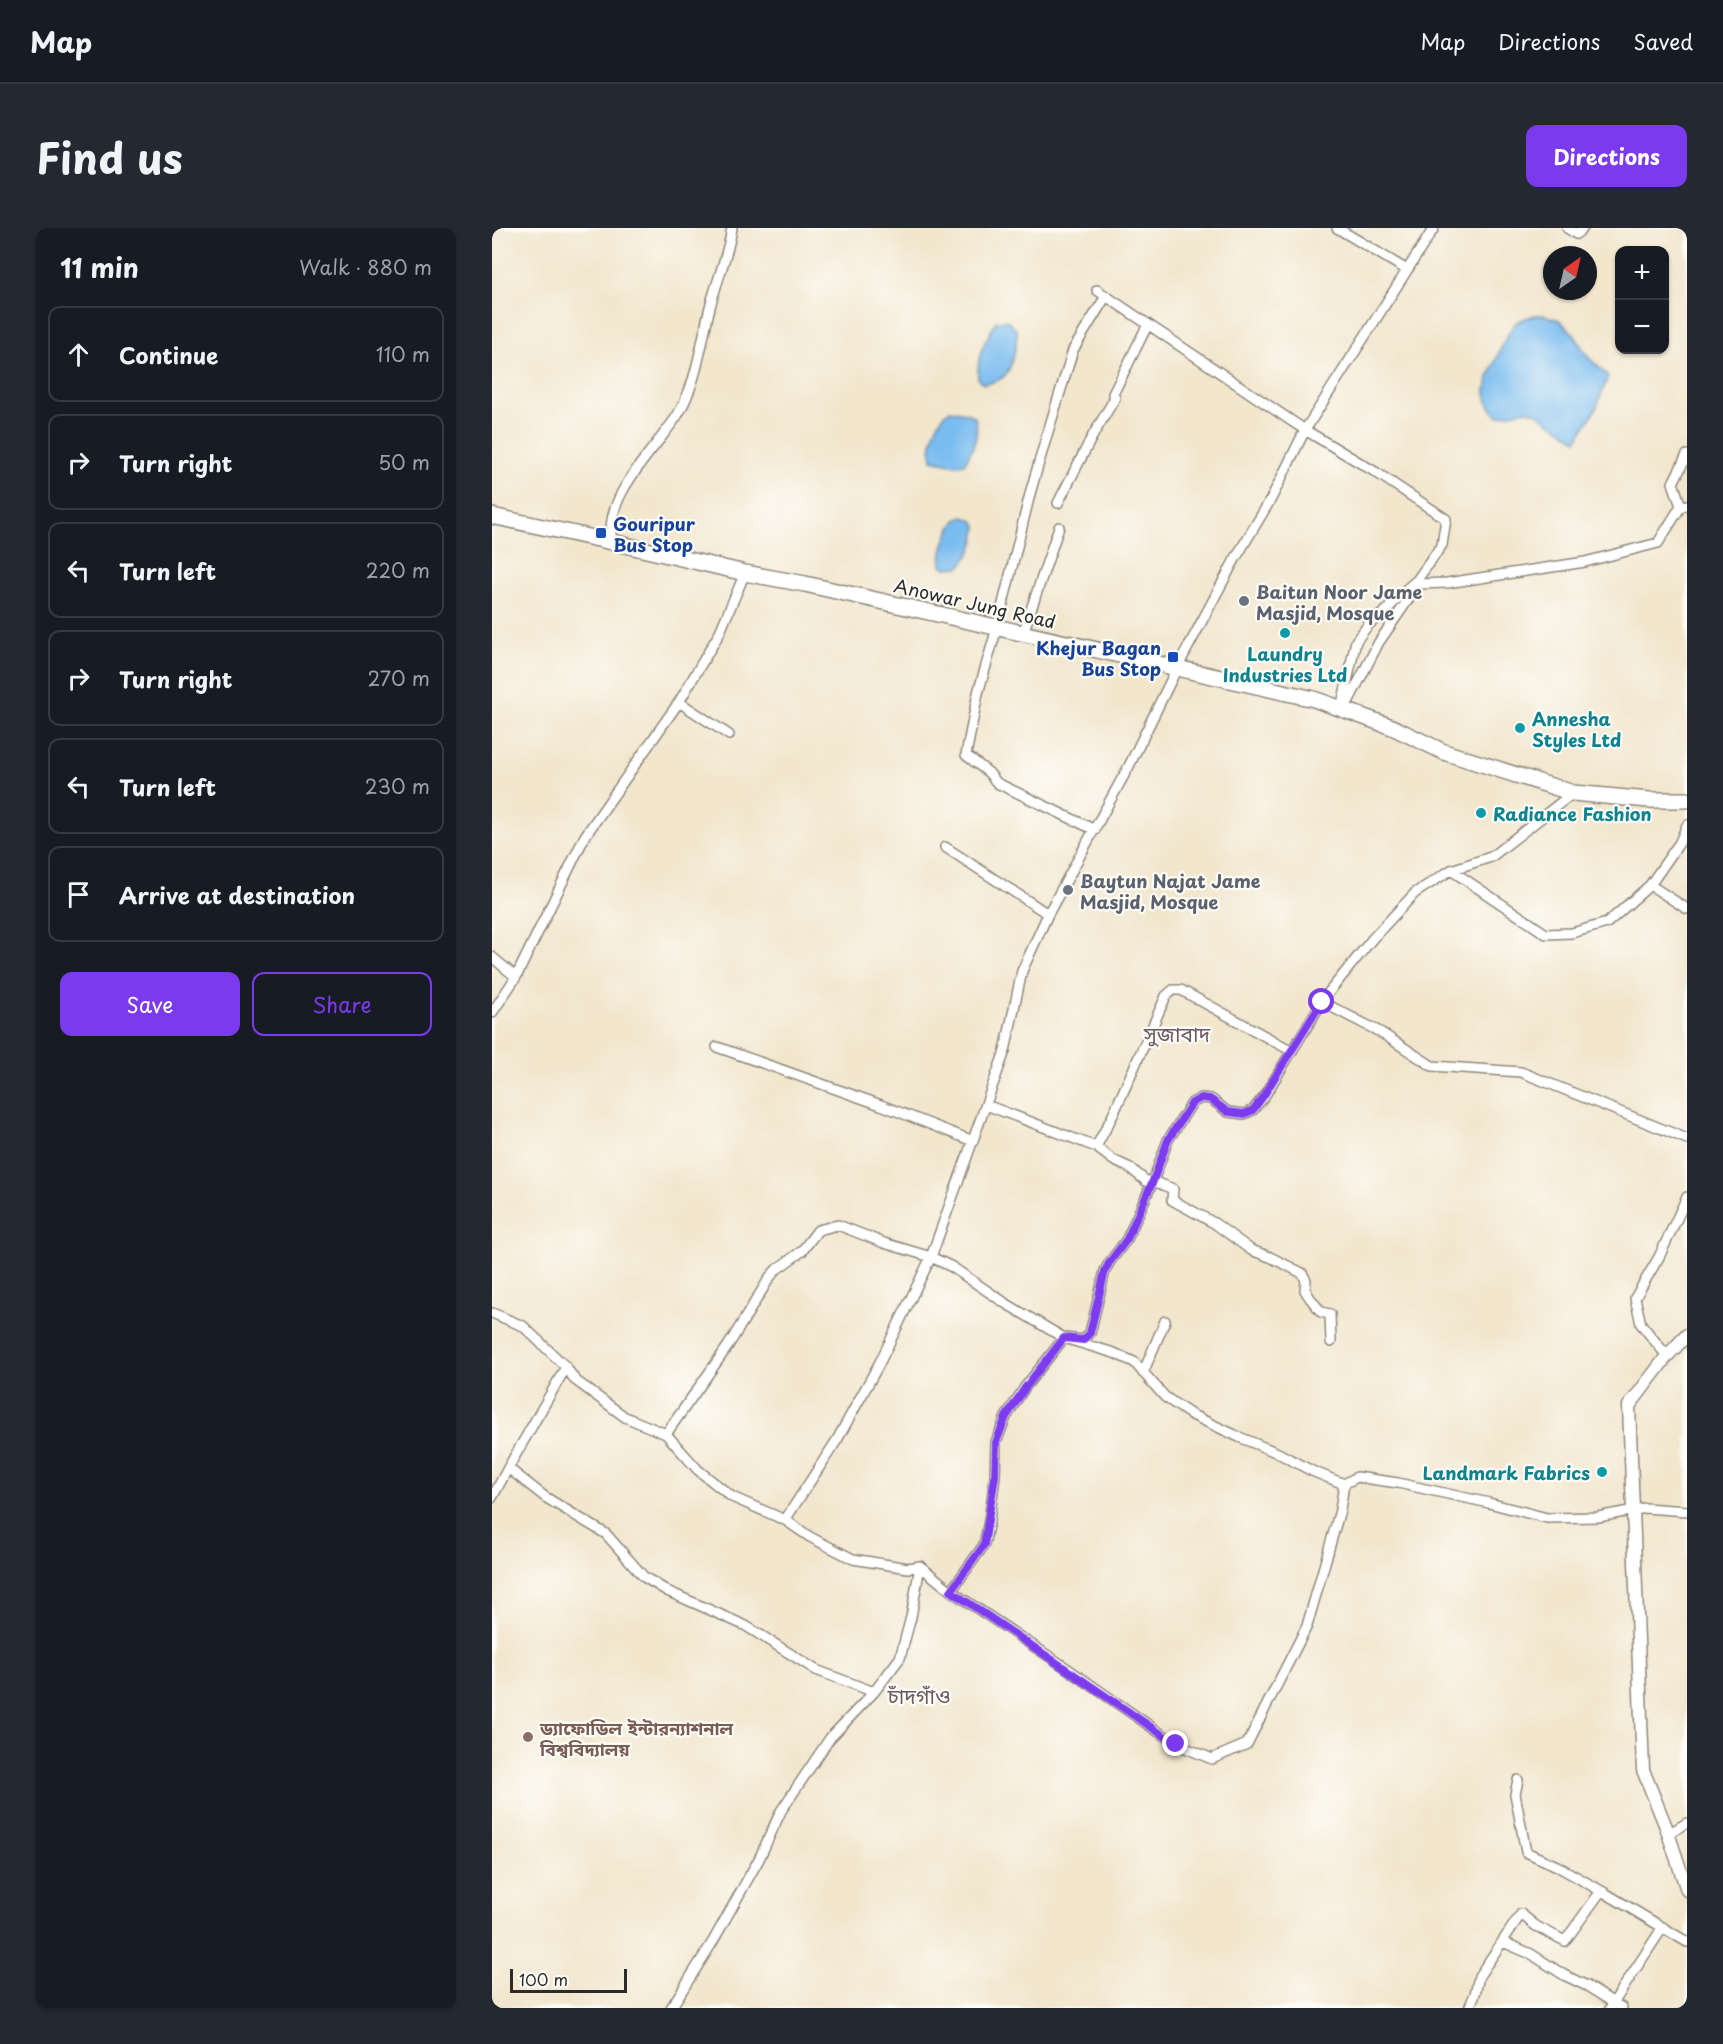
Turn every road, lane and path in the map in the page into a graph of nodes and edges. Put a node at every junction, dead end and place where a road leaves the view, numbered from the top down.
1 (732, 228) edge
2 (1337, 228) edge
3 (1434, 228) edge
4 (1567, 228) edge
5 (1583, 228) edge
6 (1407, 270) junction
7 (1096, 290) dead end
8 (1106, 296) junction
9 (1148, 324) junction
10 (1305, 430) junction
11 (1687, 455) edge
12 (1058, 503) dead end
13 (1684, 506) edge
14 (492, 516) edge
15 (1059, 527) dead end
16 (612, 542) junction
17 (745, 573) junction
18 (997, 628) junction
19 (1023, 633) junction
20 (1178, 668) junction
21 (679, 702) junction
22 (1343, 709) junction
23 (729, 735) dead end
24 (1572, 793) junction
25 (1687, 800) edge
26 (1687, 825) edge
27 (1095, 830) junction
28 (945, 847) dead end
29 (1451, 870) junction
30 (1650, 885) junction
31 (1687, 909) edge
32 (1048, 914) junction
33 (492, 957) edge
34 (516, 977) junction
35 (1322, 1002) junction
36 (492, 1013) edge
37 (717, 1047) dead end
38 (1292, 1051) junction
39 (986, 1106) junction
40 (1687, 1139) edge
41 (973, 1142) junction
42 (1096, 1147) junction
43 (1153, 1181) junction
44 (1687, 1197) edge
45 (931, 1257) junction
46 (492, 1313) edge
47 (1165, 1321) dead end
48 (1687, 1335) edge
49 (1064, 1338) junction
50 (1331, 1342) dead end
51 (1667, 1356) junction
52 (566, 1367) junction
53 (1143, 1373) junction
54 (666, 1434) junction
55 (508, 1468) junction
56 (1344, 1484) junction
57 (492, 1498) edge
58 (1632, 1509) junction
59 (1687, 1511) edge
60 (784, 1520) junction
61 (920, 1566) junction
62 (951, 1591) junction
63 (874, 1692) junction
64 (1518, 1780) dead end
65 (1687, 1823) edge
66 (1668, 1834) junction
67 (1687, 1890) edge
68 (1601, 1891) junction
69 (1662, 1927) junction
70 (1503, 1942) junction
71 (1687, 1942) edge
72 (1615, 2006) edge
73 (671, 2008) edge
74 (1469, 2008) edge
75 (1603, 2008) edge

1 - 16 street
2 - 6 street
3 - 6 street
4 - 5 street
6 - 10 street
7 - 8 street
8 - 9 street
8 - 18 street
9 - 10 street
9 - 12 street
10 - 20 street
10 - 22 street
11 - 13 street
13 - 22 street
14 - 16 highway, Anowar Jung Road
15 - 19 street
16 - 17 highway, Anowar Jung Road
17 - 18 highway, Anowar Jung Road
17 - 21 street
18 - 19 highway, Anowar Jung Road
18 - 27 street
19 - 20 highway, Anowar Jung Road
20 - 22 highway, Anowar Jung Road
20 - 27 street
21 - 23 street
21 - 34 street
22 - 24 highway, Anowar Jung Road
24 - 25 highway, Anowar Jung Road
24 - 29 street
26 - 30 street
27 - 32 street
28 - 32 street
29 - 30 street
29 - 35 street
30 - 31 street
32 - 39 street
33 - 34 street
34 - 36 street
35 - 38 street
35 - 40 street
37 - 41 street
38 - 42 street
38 - 43 street
39 - 41 street
39 - 42 street
41 - 45 street
42 - 43 street
43 - 49 street
43 - 50 street
44 - 51 street
45 - 49 street
45 - 54 street
45 - 60 street
46 - 52 street
47 - 53 street
48 - 51 street
49 - 53 street
49 - 62 street
51 - 58 street
52 - 54 street
52 - 55 street
53 - 56 street
54 - 60 street
55 - 57 street
55 - 63 street
56 - 58 street
56 - 62 street
58 - 59 street
58 - 66 street
60 - 61 street
61 - 62 street
61 - 63 street
63 - 73 street
64 - 68 street
65 - 66 street
66 - 67 street
68 - 69 street
68 - 70 street
69 - 71 street
69 - 72 street
70 - 72 street
70 - 74 street
72 - 75 street

